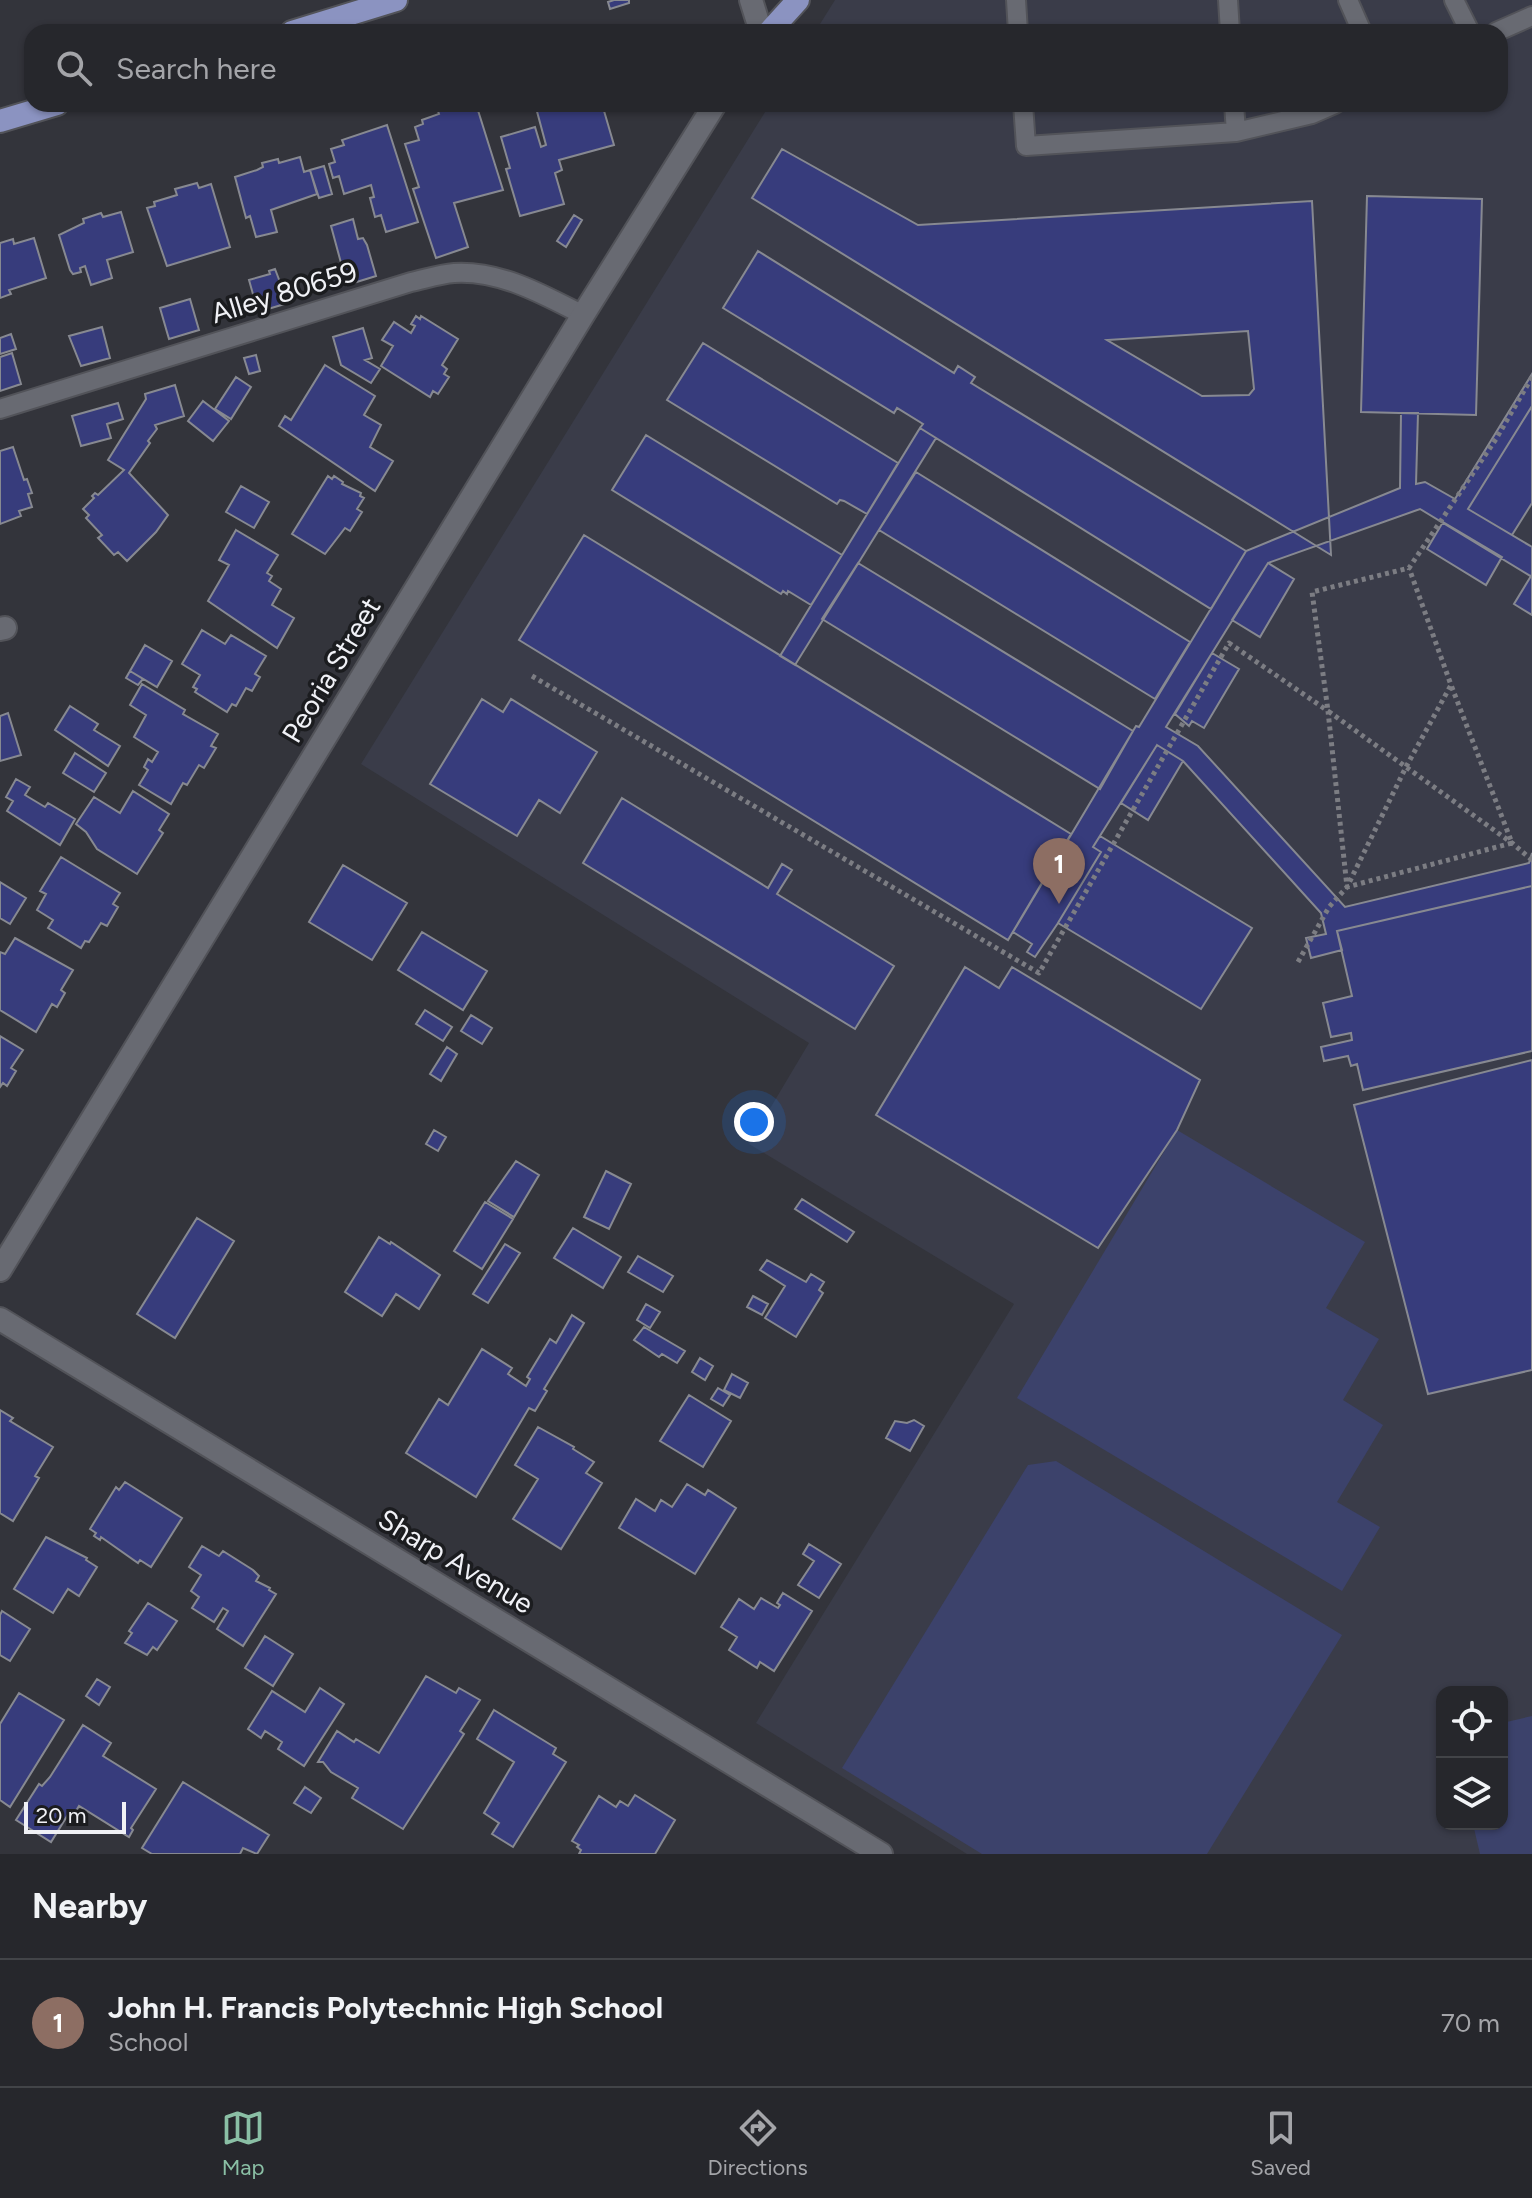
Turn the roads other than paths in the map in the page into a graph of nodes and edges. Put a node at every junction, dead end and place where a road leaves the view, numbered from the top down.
1 (396, 0) edge
2 (751, 0) edge
3 (798, 0) edge
4 (1016, 0) edge
5 (1228, 0) edge
6 (1348, 0) edge
7 (1454, 0) edge
8 (1532, 16) edge
9 (318, 24) edge
10 (758, 24) edge
11 (776, 24) edge
12 (1018, 24) edge
13 (1230, 24) edge
14 (1358, 24) edge
15 (1466, 24) edge
16 (1508, 27) edge
17 (30, 112) edge
18 (710, 112) edge
19 (1024, 112) edge
20 (1235, 112) edge
21 (1317, 112) edge
22 (0, 121) edge
23 (1236, 132) junction
24 (583, 315) junction
25 (0, 409) edge
26 (0, 1270) edge
27 (0, 1319) edge
28 (881, 1854) edge

1 - 9 main road
2 - 10 street
3 - 11 main road
4 - 12 lane
5 - 13 lane
6 - 14 lane
7 - 15 lane
8 - 16 lane
17 - 22 main road
18 - 24 street, Peoria Street
19 - 23 lane
20 - 23 lane
21 - 23 lane
24 - 25 lane, Alley 80659
24 - 26 street, Peoria Street
27 - 28 street, Sharp Avenue

